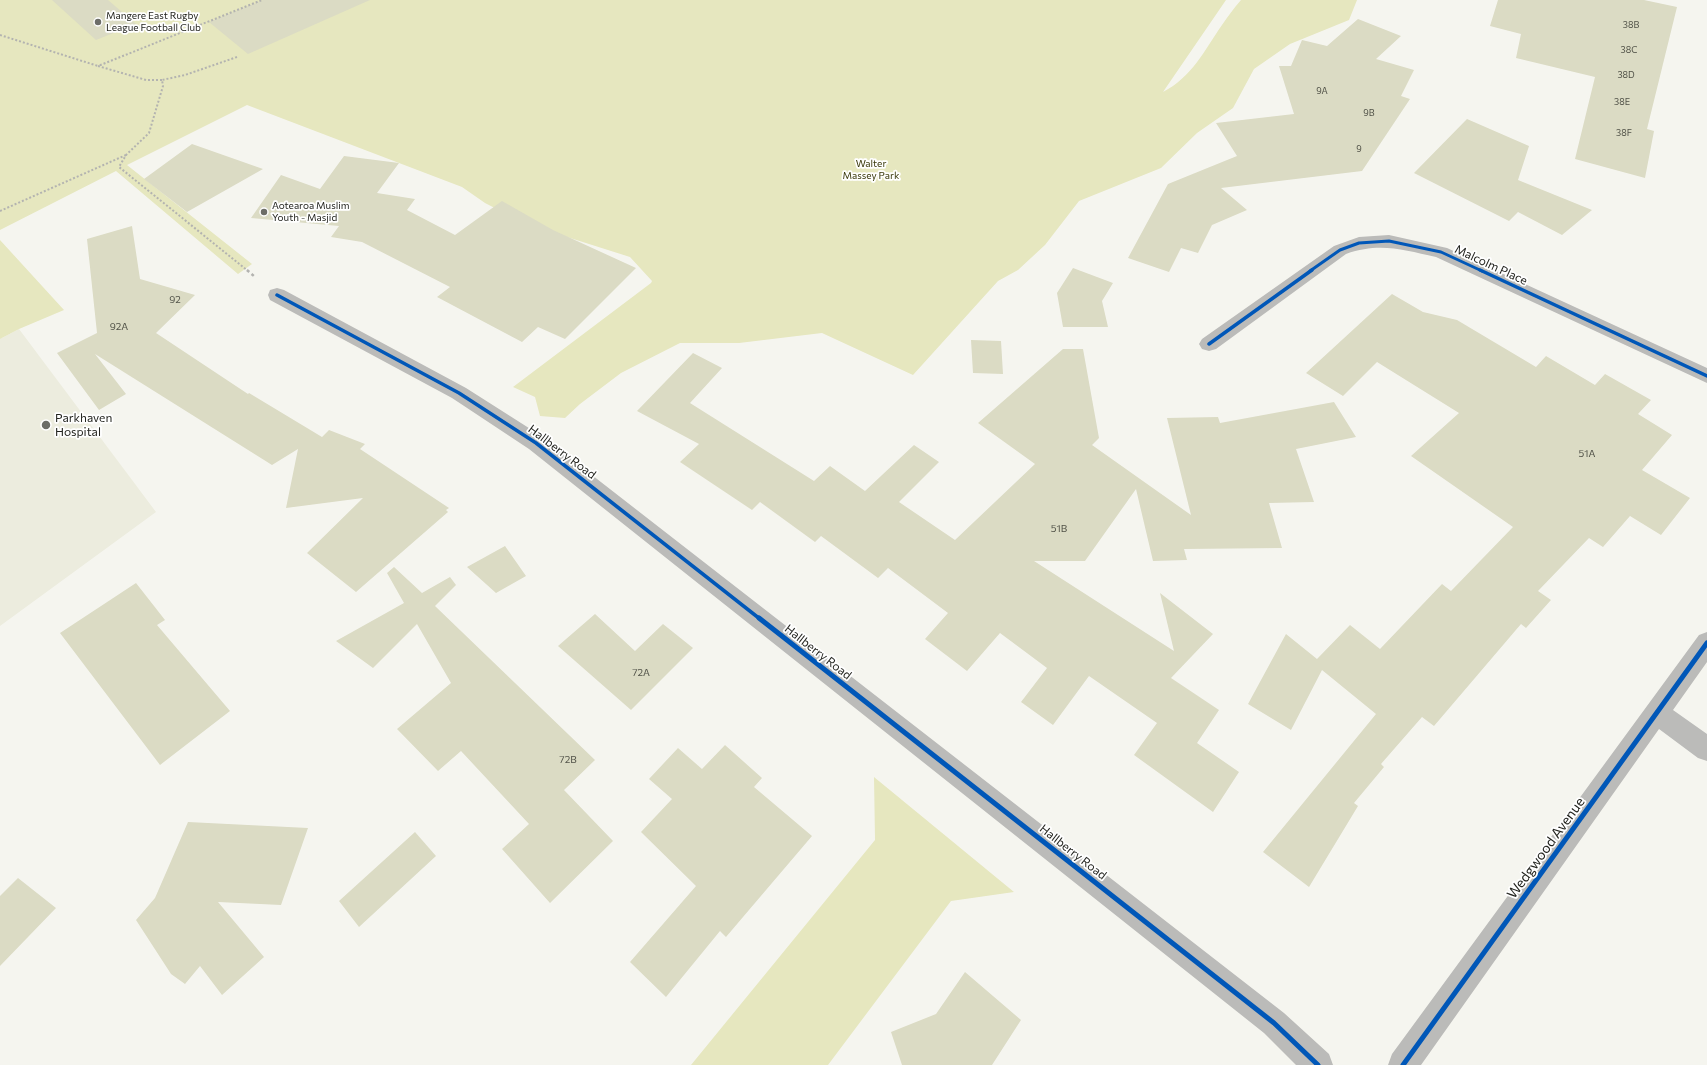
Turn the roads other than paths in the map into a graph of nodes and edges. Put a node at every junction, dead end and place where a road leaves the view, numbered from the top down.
1 (277, 296) road end
2 (1209, 344) dead end
3 (1707, 376) edge
4 (1707, 643) edge
5 (1657, 713) junction
6 (1707, 749) edge
7 (1318, 1065) edge
8 (1403, 1065) edge

1 - 7 street, Hallberry Road
2 - 3 street, Malcolm Place
4 - 5 street, Wedgwood Avenue
5 - 6 street
5 - 8 street, Wedgwood Avenue

